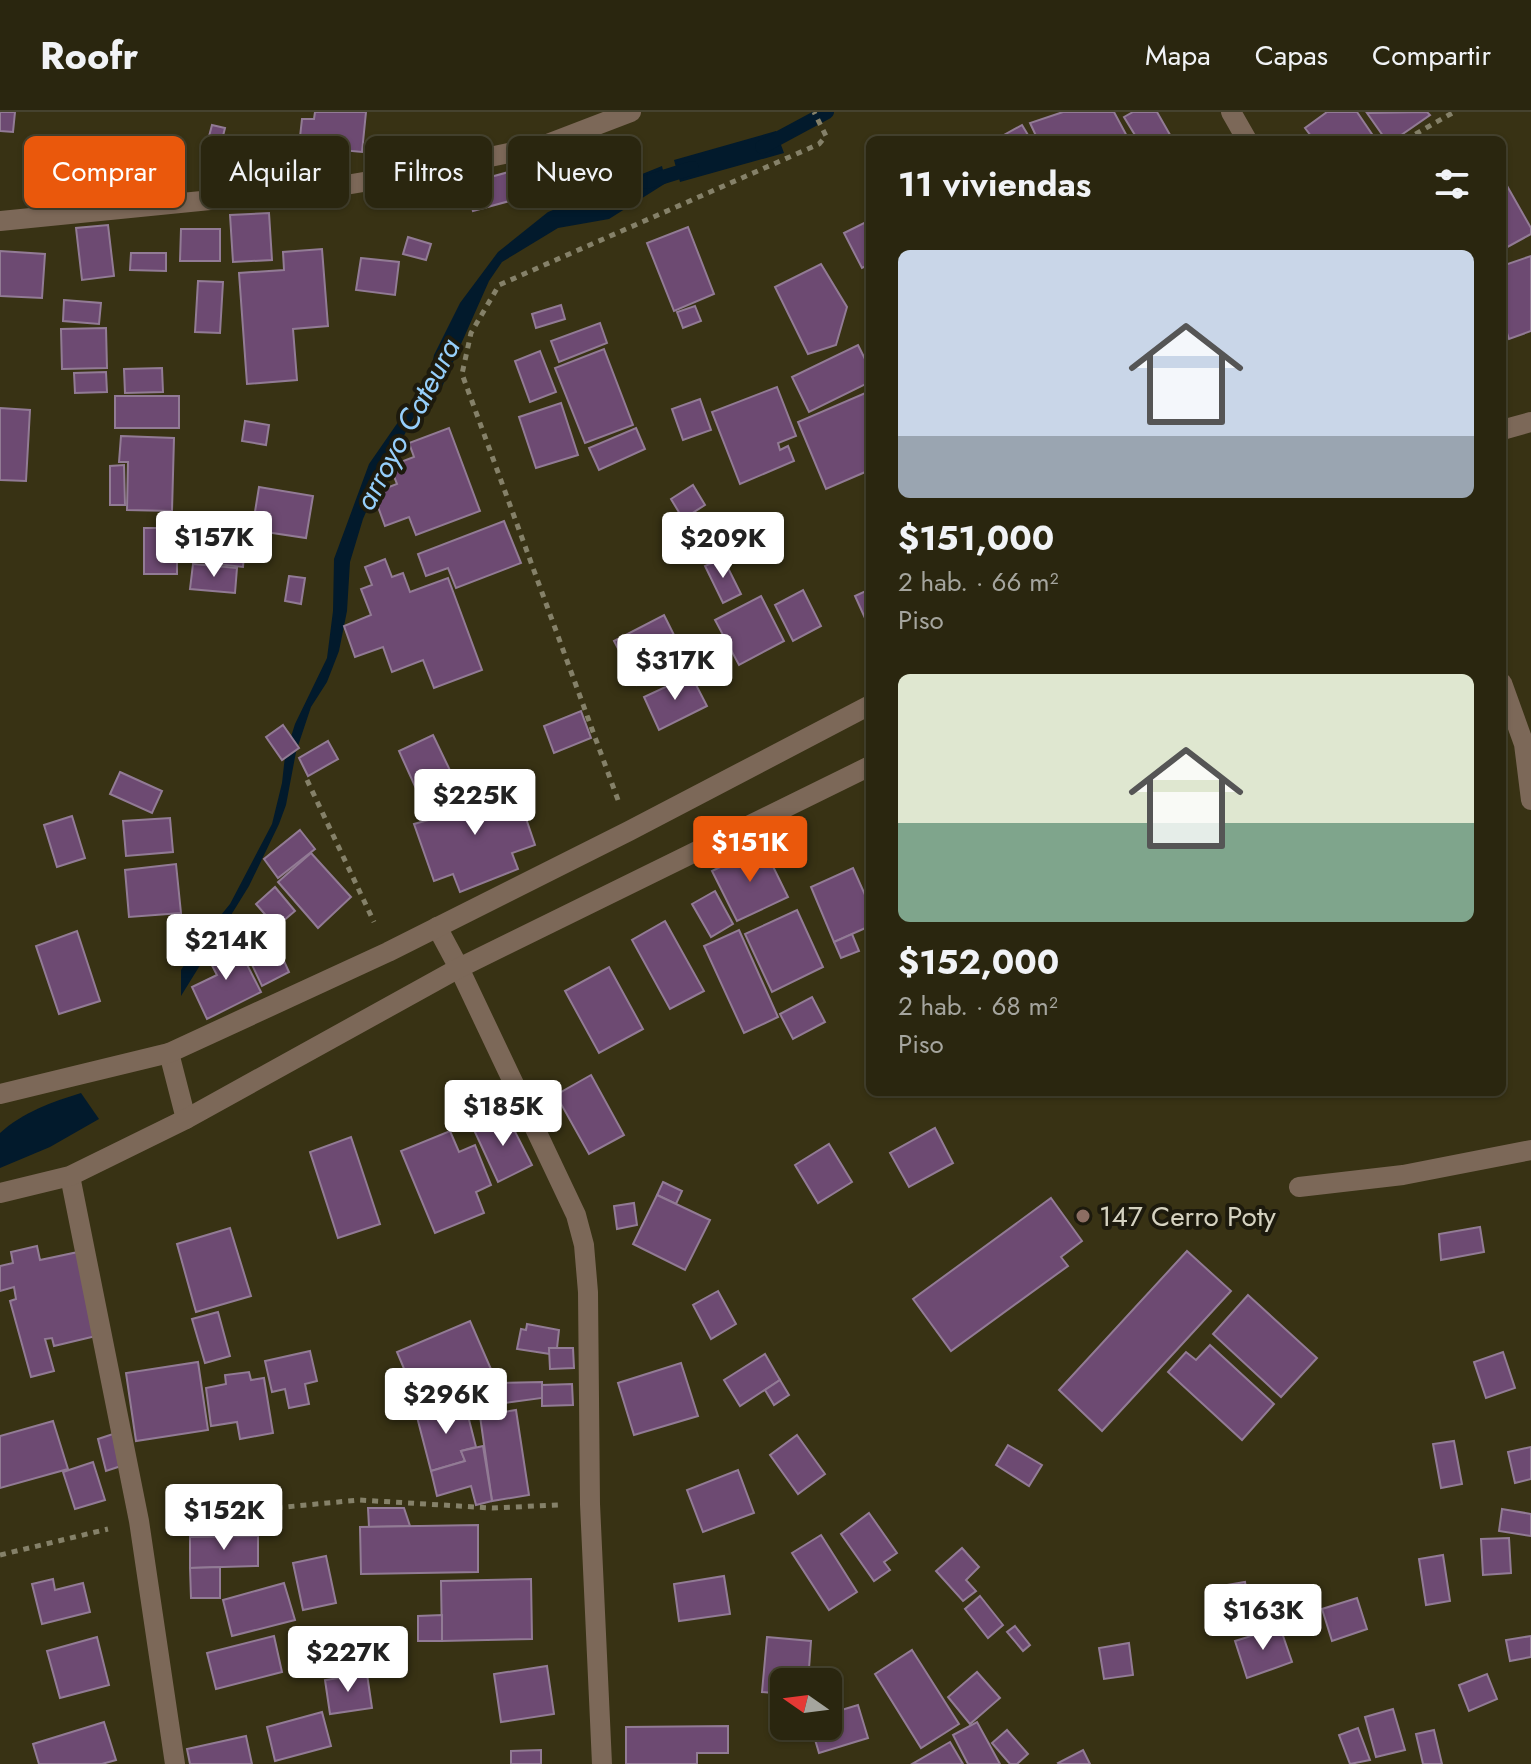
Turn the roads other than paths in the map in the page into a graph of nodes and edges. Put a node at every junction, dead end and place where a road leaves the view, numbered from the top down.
1 (631, 112) edge
2 (1231, 112) edge
3 (1245, 136) edge
4 (0, 221) edge
5 (1531, 422) edge
6 (1506, 429) edge
7 (1506, 694) edge
8 (866, 707) edge
9 (866, 768) edge
10 (1531, 800) edge
11 (437, 927) junction
12 (459, 968) junction
13 (169, 1053) junction
14 (0, 1094) edge
15 (186, 1119) junction
16 (1531, 1150) edge
17 (70, 1176) junction
18 (1299, 1187) dead end
19 (0, 1193) edge
20 (175, 1764) edge
21 (602, 1764) edge

1 - 4 street
2 - 3 street
5 - 6 street
7 - 10 street
8 - 11 street
9 - 12 street
11 - 12 street
11 - 13 street
12 - 15 street
12 - 21 street
13 - 14 street
13 - 15 street
15 - 17 street
16 - 18 street
17 - 19 street
17 - 20 street

